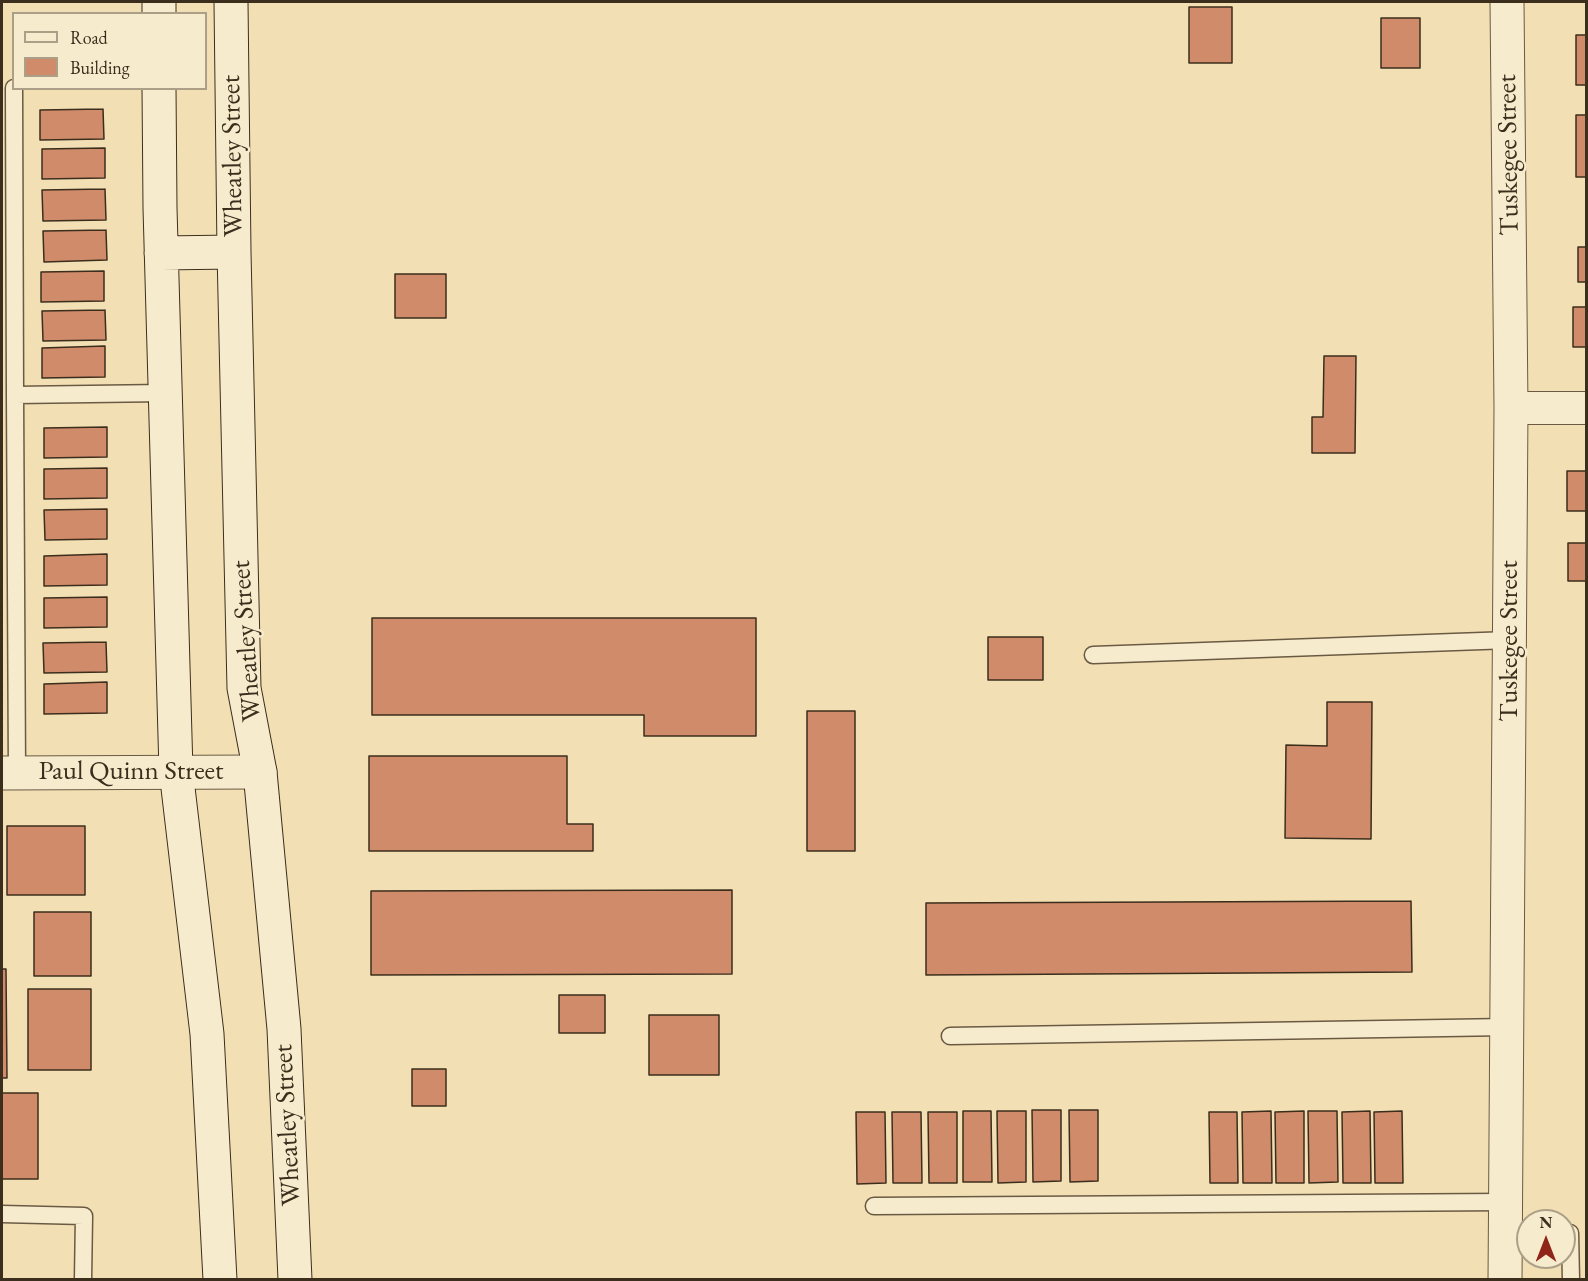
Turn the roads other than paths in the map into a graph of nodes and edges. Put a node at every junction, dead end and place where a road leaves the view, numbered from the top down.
1 (231, 2) edge
2 (1507, 2) edge
3 (14, 90) edge
4 (159, 90) edge
5 (234, 252) junction
6 (161, 253) junction
7 (165, 393) junction
8 (15, 395) junction
9 (1511, 408) junction
10 (1587, 408) edge
11 (1510, 640) junction
12 (1093, 655) dead end
13 (176, 771) junction
14 (260, 772) junction
15 (9, 773) edge
16 (1507, 1027) junction
17 (950, 1036) dead end
18 (1506, 1202) junction
19 (874, 1206) dead end
20 (2, 1214) edge
21 (83, 1280) edge
22 (220, 1280) edge
23 (295, 1280) edge
24 (1505, 1280) edge

1 - 5 main road, Wheatley Street
2 - 9 main road, Tuskegee Street
3 - 8 lane
4 - 6 main road
5 - 6 main road
5 - 14 main road, Wheatley Street
6 - 7 main road
7 - 8 lane
7 - 13 main road
8 - 15 lane
9 - 10 street
9 - 11 main road, Tuskegee Street
11 - 12 lane
11 - 16 main road, Tuskegee Street
13 - 14 main road, Paul Quinn Street
13 - 15 main road, Paul Quinn Street
13 - 22 main road
14 - 23 main road, Wheatley Street
16 - 17 lane
16 - 18 main road, Tuskegee Street
18 - 19 lane
18 - 24 main road, Tuskegee Street
20 - 21 lane

